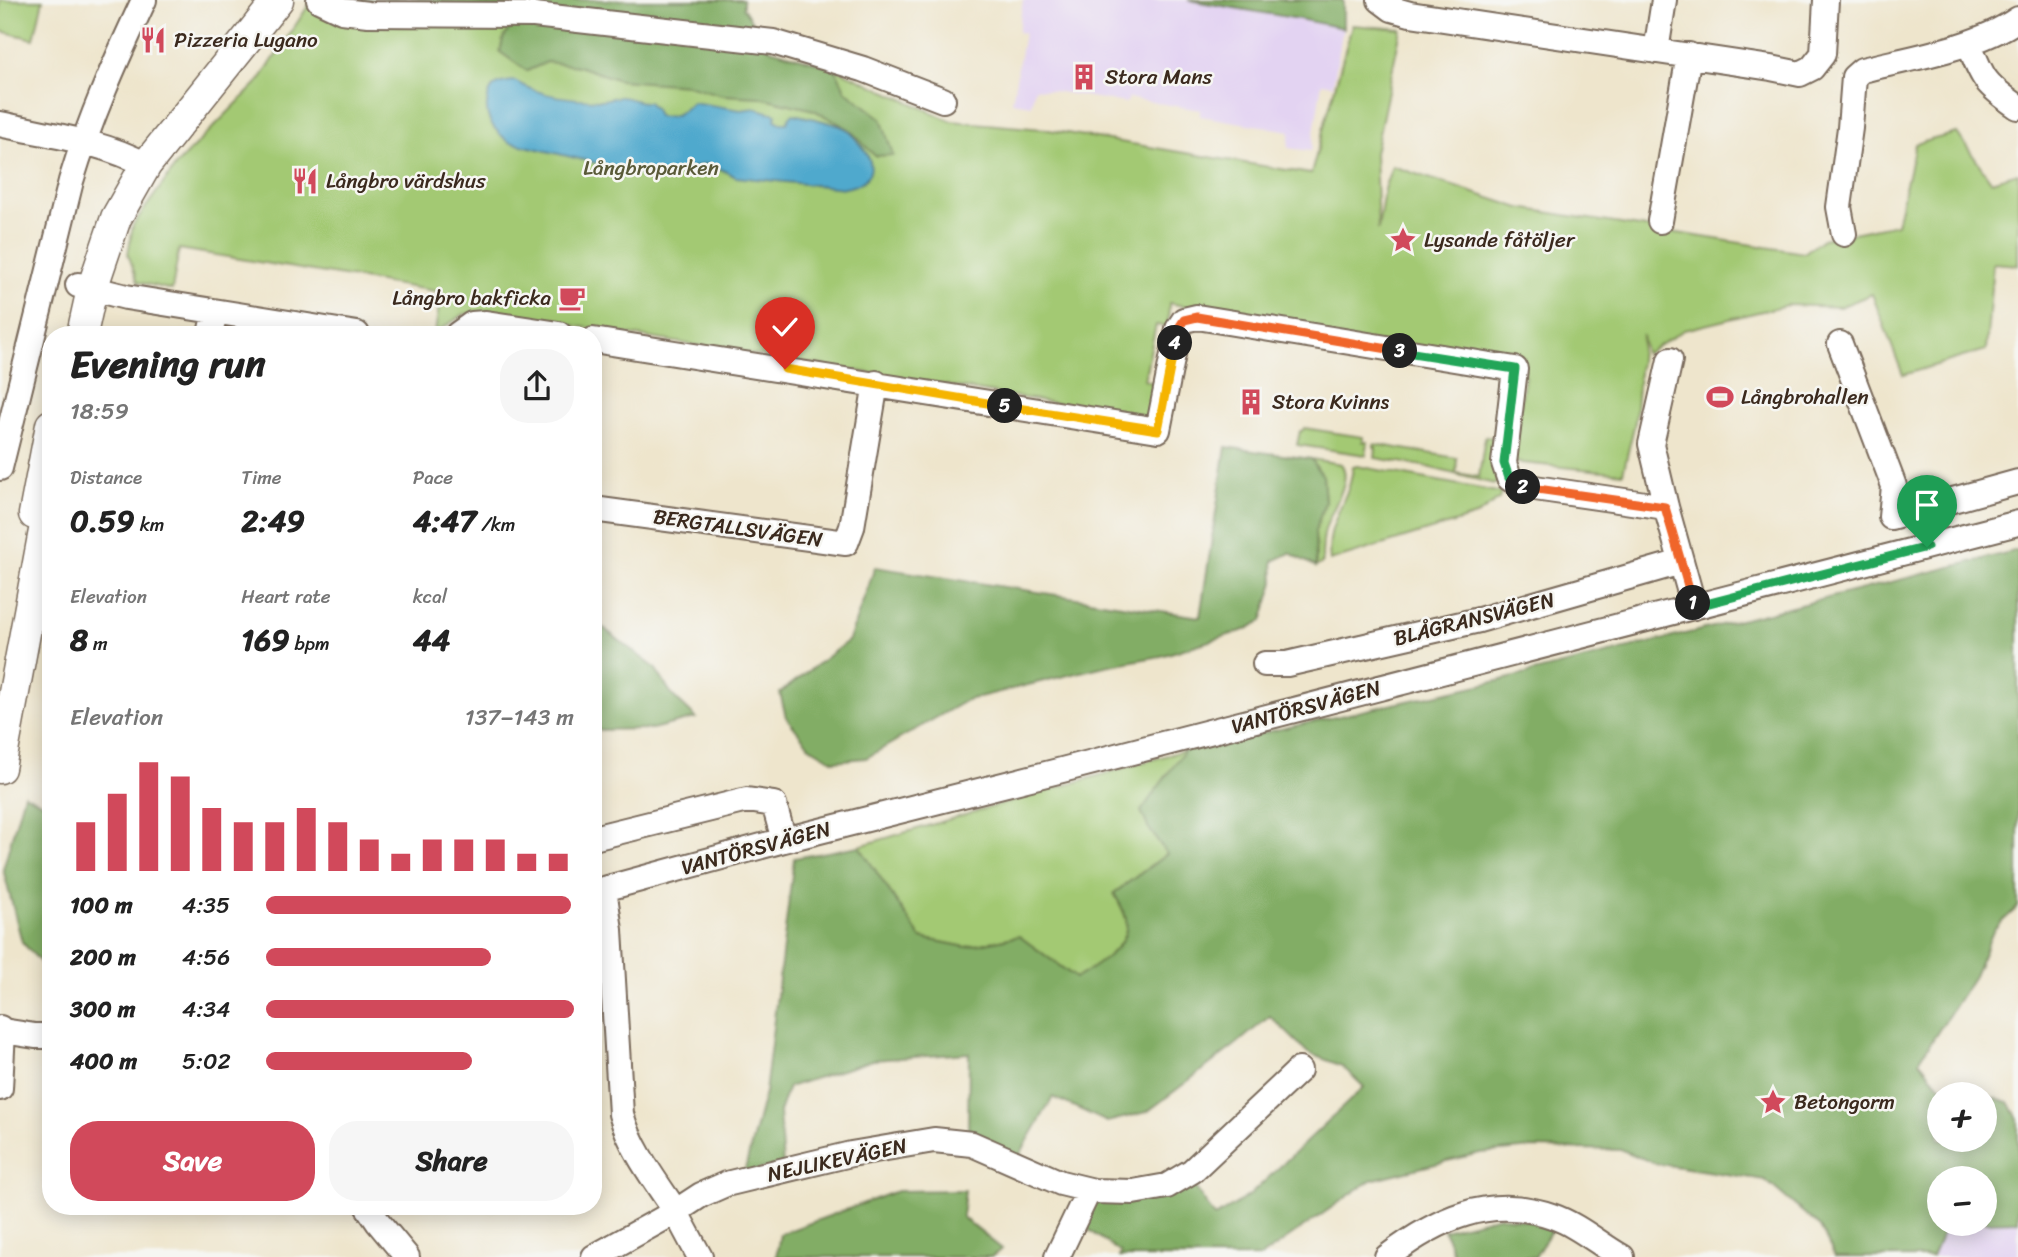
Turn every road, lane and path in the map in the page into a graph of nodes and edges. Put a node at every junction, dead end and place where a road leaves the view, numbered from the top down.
1 (144, 0) edge
2 (256, 0) edge
3 (278, 0) edge
4 (319, 0) edge
5 (1380, 0) edge
6 (1664, 0) edge
7 (1826, 0) edge
8 (2018, 19) edge
9 (1969, 43) junction
10 (1656, 51) junction
11 (1689, 55) junction
12 (1812, 68) junction
13 (1854, 78) junction
14 (943, 100) dead end
15 (2018, 107) edge
16 (0, 124) edge
17 (82, 142) junction
18 (138, 161) junction
19 (1660, 221) dead end
20 (1844, 234) dead end
21 (85, 287) junction
22 (212, 323) edge
23 (71, 326) edge
24 (83, 326) edge
25 (293, 326) edge
26 (469, 326) edge
27 (506, 326) edge
28 (602, 341) edge
29 (1840, 344) dead end
30 (1670, 360) dead end
31 (876, 383) junction
32 (0, 468) edge
33 (42, 472) edge
34 (2018, 482) edge
35 (1665, 507) junction
36 (602, 510) edge
37 (2018, 523) edge
38 (42, 542) edge
39 (1681, 562) junction
40 (1694, 607) junction
41 (1265, 664) dead end
42 (0, 693) edge
43 (0, 768) edge
44 (602, 836) edge
45 (783, 840) junction
46 (602, 889) edge
47 (602, 901) edge
48 (2, 1030) edge
49 (42, 1036) edge
50 (1299, 1070) dead end
51 (0, 1088) edge
52 (1089, 1190) junction
53 (675, 1212) junction
54 (374, 1215) edge
55 (407, 1257) edge
56 (594, 1257) edge
57 (700, 1257) edge
58 (1057, 1257) edge
59 (1387, 1257) edge
60 (1622, 1257) edge

1 - 17 street
2 - 18 main road
3 - 18 main road
4 - 14 street
5 - 10 street
6 - 10 street
7 - 12 street
8 - 9 street
9 - 13 street
9 - 15 street
10 - 11 street
11 - 12 street
11 - 19 street
12 - 13 street
13 - 20 street
16 - 17 street
17 - 18 street
17 - 32 street
18 - 21 main road
21 - 22 street
21 - 23 main road
21 - 24 main road
22 - 25 street
26 - 27 street
28 - 31 street
29 - 34 street
30 - 35 street
31 - 35 street
31 - 36 street, BERGTALLSVÄGEN
33 - 42 main road
35 - 39 street
37 - 40 street, VANTÖRSVÄGEN
38 - 43 main road
39 - 40 street
39 - 41 street, BLÅGRANSVÄGEN
40 - 45 street, VANTÖRSVÄGEN
44 - 45 street
45 - 46 street, VANTÖRSVÄGEN
47 - 53 street
48 - 49 street
48 - 51 street
50 - 52 street, NEJLIKEVÄGEN
52 - 53 street, NEJLIKEVÄGEN
52 - 58 street
53 - 56 street, NEJLIKEVÄGEN
53 - 57 street
54 - 55 street
59 - 60 street

